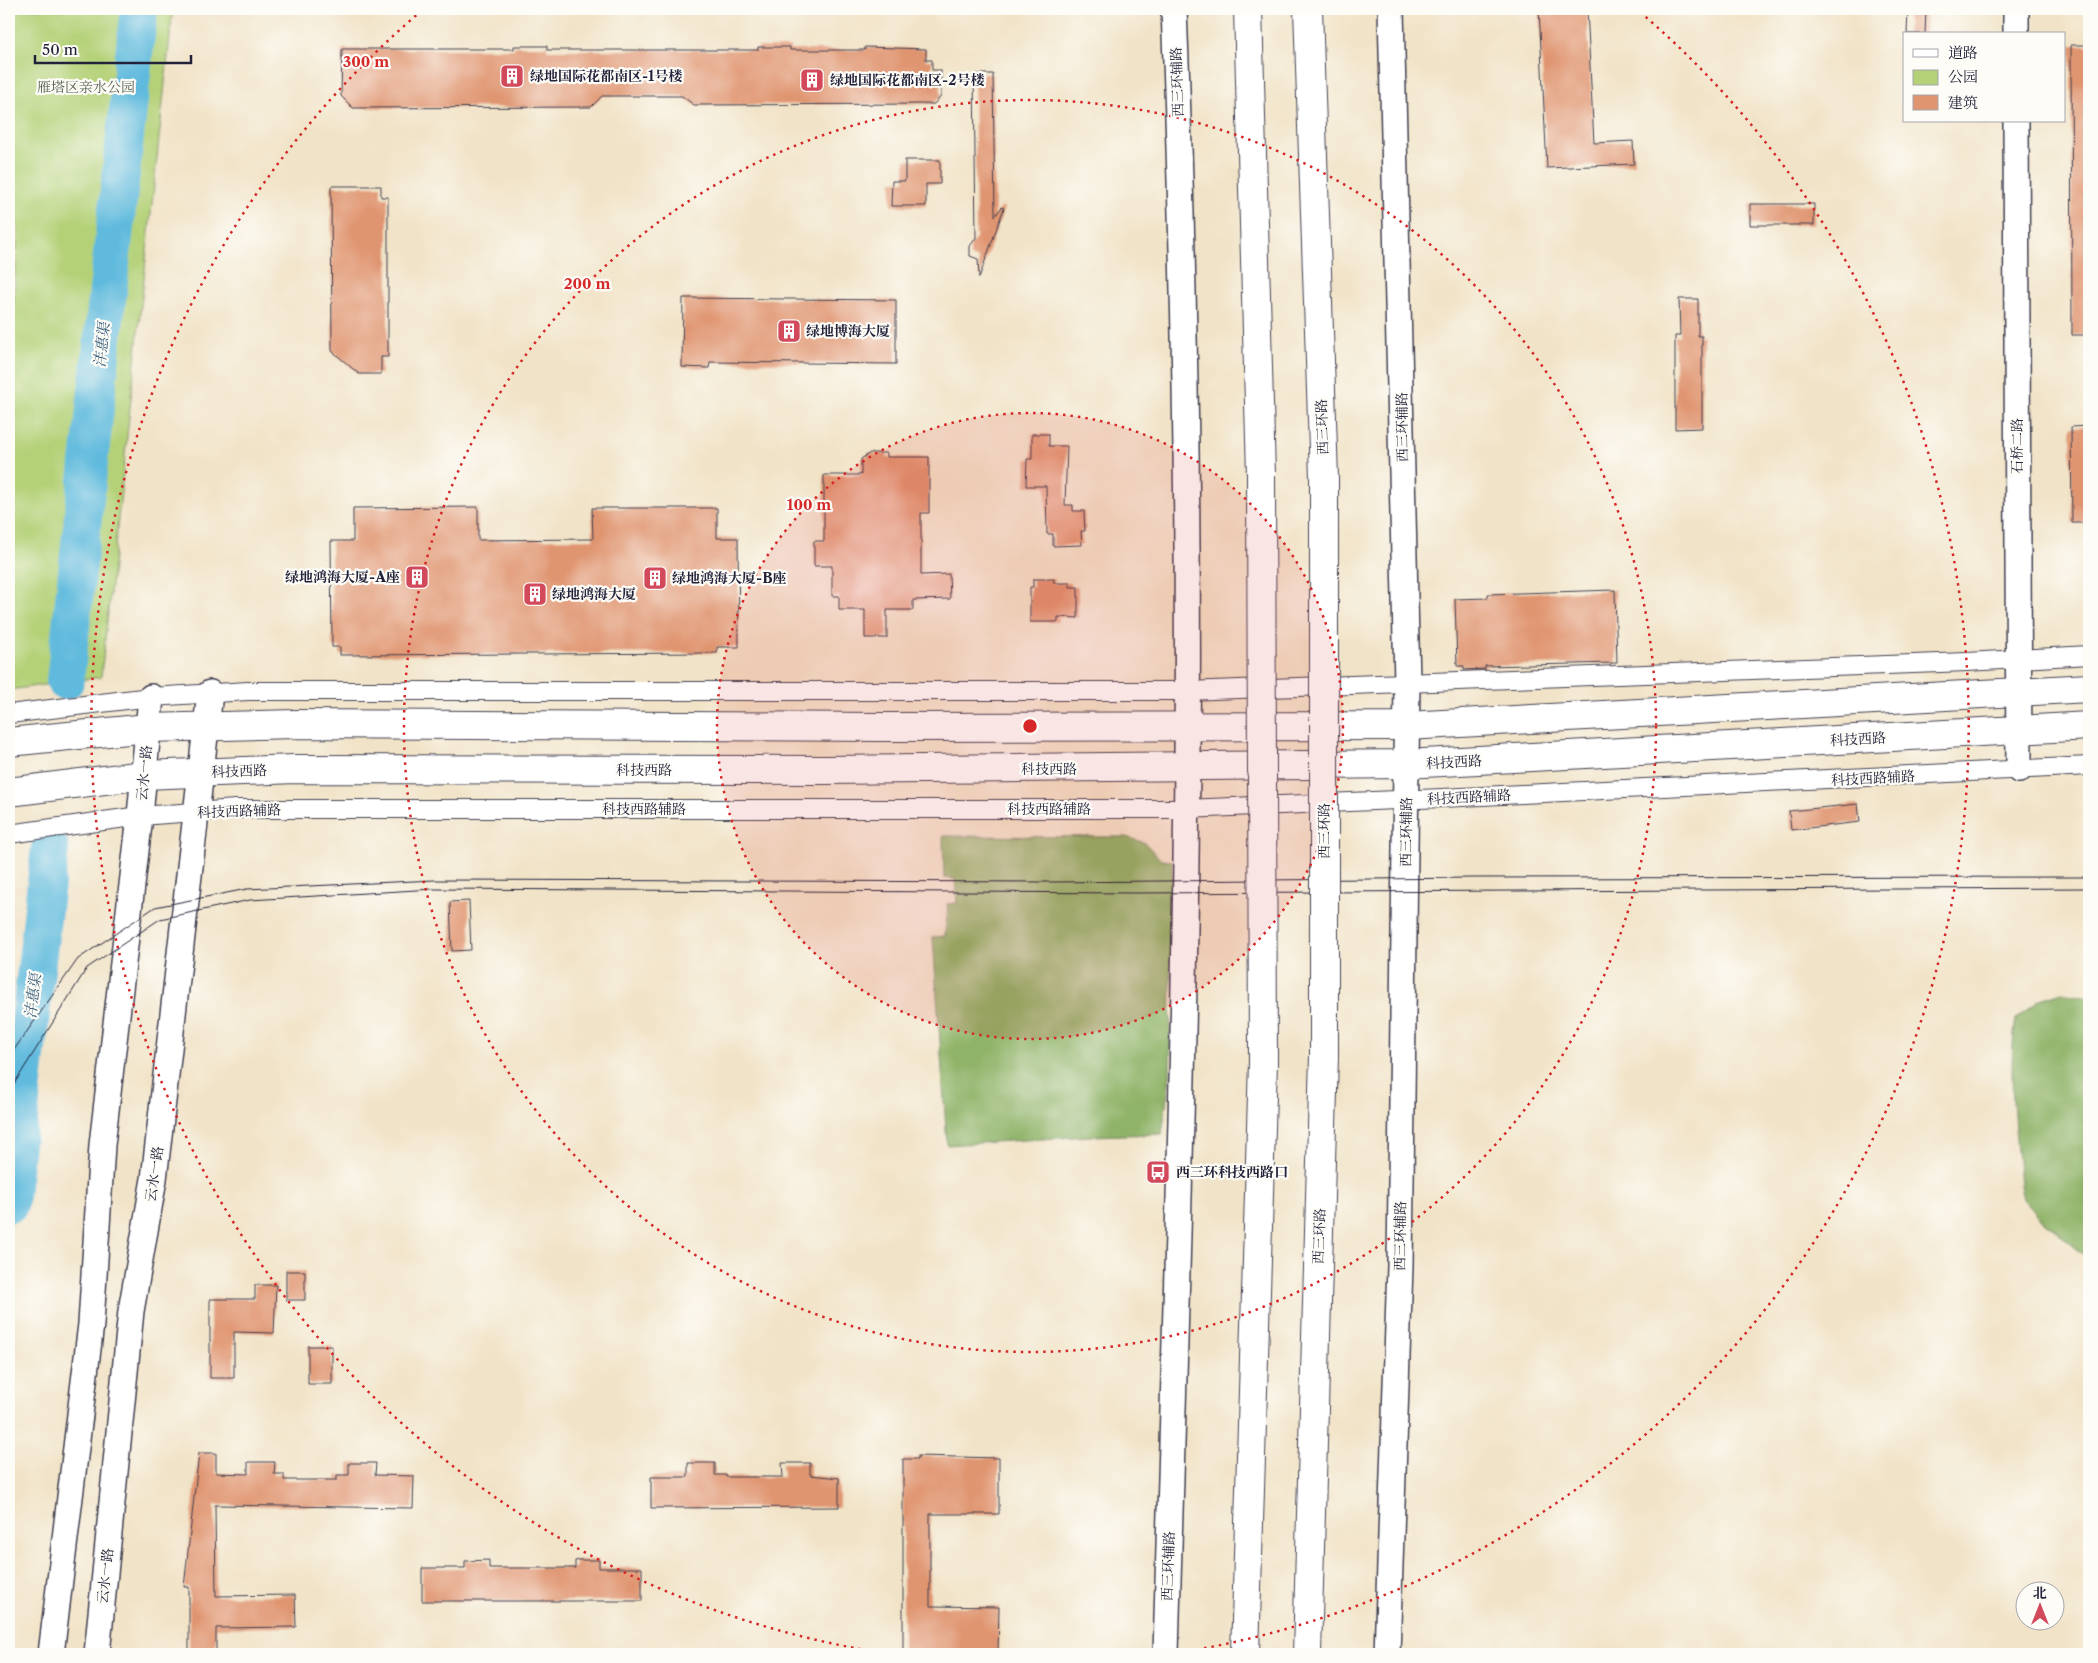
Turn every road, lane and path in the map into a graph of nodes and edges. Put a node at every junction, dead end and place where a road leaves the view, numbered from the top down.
1 (1174, 9) edge
2 (1248, 9) edge
3 (1308, 9) edge
4 (1391, 9) edge
5 (2016, 9) edge
6 (2016, 32) edge
7 (2016, 122) edge
8 (2089, 655) edge
9 (2018, 658) junction
10 (1407, 682) junction
11 (2089, 688) edge
12 (1187, 691) junction
13 (2019, 691) junction
14 (210, 693) junction
15 (151, 697) junction
16 (9, 714) edge
17 (1188, 726) junction
18 (1407, 726) junction
19 (2089, 726) edge
20 (206, 727) junction
21 (148, 728) junction
22 (2019, 730) junction
23 (9, 742) edge
24 (1406, 764) junction
25 (2089, 766) edge
26 (1187, 768) junction
27 (2018, 770) junction
28 (201, 773) junction
29 (144, 775) junction
30 (9, 792) edge
31 (1406, 800) junction
32 (1186, 808) junction
33 (197, 812) junction
34 (140, 816) junction
35 (9, 834) edge
36 (51, 1654) edge
37 (97, 1654) edge
38 (1166, 1654) edge
39 (1245, 1654) edge
40 (1307, 1654) edge
41 (1387, 1654) edge

1 - 12 main road, 西三环辅路
2 - 39 main road, bridge
3 - 40 main road, 西三环路, bridge
4 - 10 main road, 西三环辅路
5 - 6 main road
7 - 9 main road, 石桥二路
8 - 9 street
9 - 10 street
9 - 13 main road, 石桥二路
10 - 12 street
10 - 18 main road, 西三环辅路
11 - 13 main road
12 - 14 street
12 - 17 main road, 西三环辅路
13 - 18 main road
13 - 22 main road, 石桥二路
14 - 15 street
14 - 20 main road, 云水一路
15 - 16 street
15 - 21 main road, 云水一路
17 - 18 main road
17 - 20 main road
17 - 26 main road, 西三环辅路
18 - 24 main road, 西三环辅路
19 - 22 main road, 科技西路
20 - 21 main road
20 - 28 main road, 云水一路
21 - 23 main road
21 - 29 main road, 云水一路
22 - 24 main road, 科技西路
22 - 27 main road, 石桥二路
24 - 26 main road, 科技西路
24 - 31 main road, 西三环辅路
25 - 27 street, 科技西路辅路
26 - 28 main road, 科技西路
26 - 32 main road, 西三环辅路
27 - 31 street, 科技西路辅路
28 - 29 main road, 科技西路
28 - 33 main road, 云水一路
29 - 30 main road, 科技西路
29 - 34 main road, 云水一路
31 - 32 street, 科技西路辅路
31 - 41 main road, 西三环辅路
32 - 33 street, 科技西路辅路
32 - 38 main road, 西三环辅路
33 - 34 street, 科技西路辅路
33 - 37 main road, 云水一路
34 - 35 street, 科技西路辅路
34 - 36 main road, 云水一路

